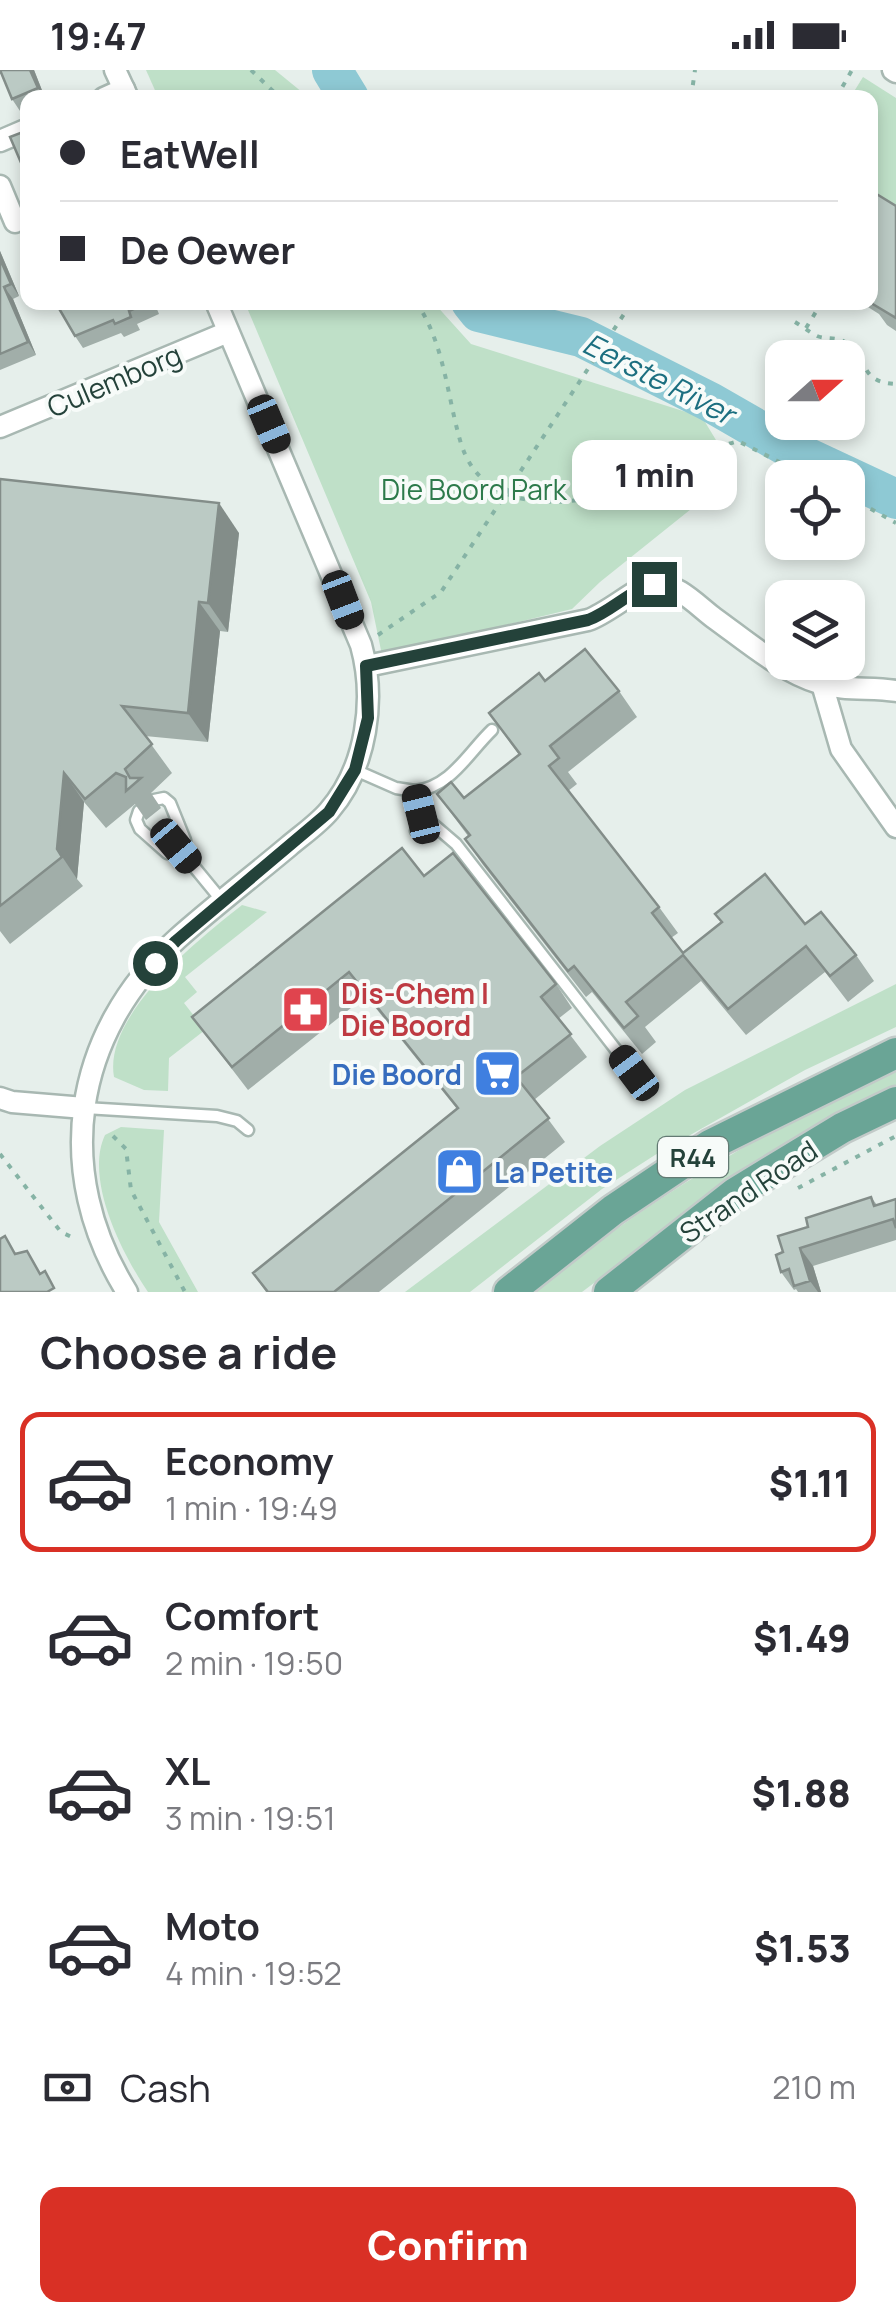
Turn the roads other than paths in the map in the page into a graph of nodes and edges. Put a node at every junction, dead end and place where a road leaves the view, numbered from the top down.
1 (0, 186) edge
2 (15, 222) dead end
3 (219, 310) edge
4 (228, 332) junction
5 (0, 427) edge
6 (363, 655) junction
7 (822, 684) junction
8 (896, 691) edge
9 (492, 730) edge
10 (355, 770) junction
11 (415, 791) junction
12 (154, 800) dead end
13 (140, 811) dead end
14 (421, 814) junction
15 (896, 827) edge
16 (416, 831) dead end
17 (176, 846) junction
18 (223, 902) junction
19 (896, 1053) edge
20 (634, 1073) dead end
21 (0, 1098) edge
22 (896, 1102) edge
23 (84, 1108) junction
24 (248, 1130) dead end
25 (127, 1292) edge
26 (509, 1292) edge
27 (609, 1292) edge

1 - 2 street
3 - 4 street
4 - 5 street, Culemborg
4 - 6 street
6 - 7 street
6 - 10 street
7 - 8 street
7 - 15 street
9 - 11 lane
10 - 11 lane
10 - 18 street
11 - 14 lane
12 - 17 lane
13 - 17 lane
14 - 16 lane
14 - 20 lane
17 - 18 lane
18 - 23 street
19 - 26 main road, Strand Road / R44
21 - 23 street
22 - 27 main road, Strand Road / R44
23 - 24 lane
23 - 25 street

